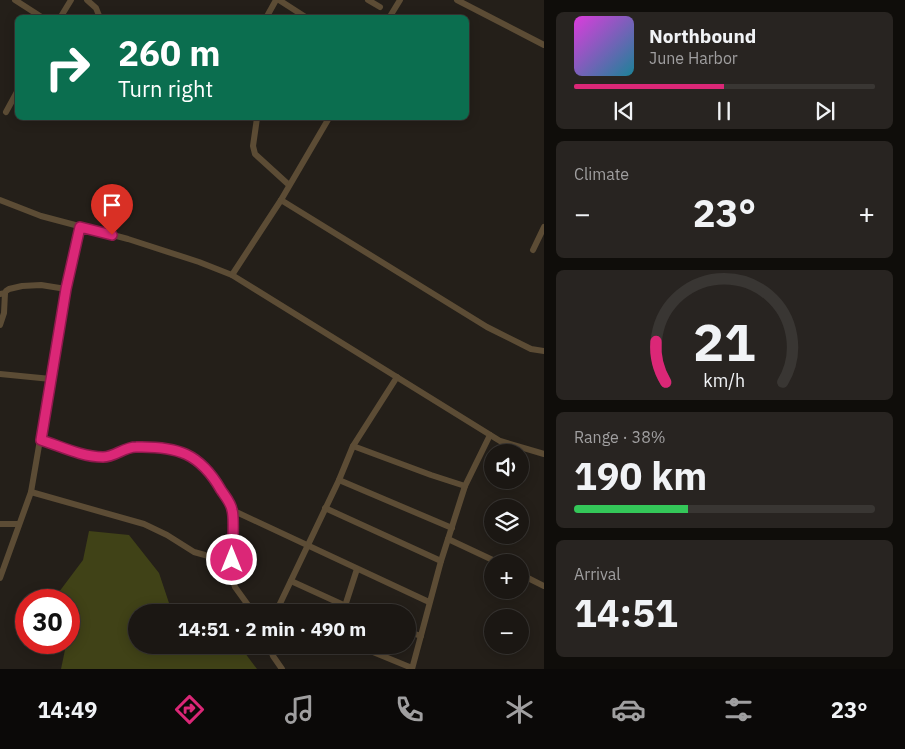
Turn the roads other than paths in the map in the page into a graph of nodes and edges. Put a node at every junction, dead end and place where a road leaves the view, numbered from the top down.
1 (15, 0) edge
2 (72, 0) edge
3 (87, 0) edge
4 (277, 0) edge
5 (368, 0) edge
6 (400, 0) edge
7 (457, 0) edge
8 (380, 7) dead end
9 (38, 15) edge
10 (62, 15) edge
11 (99, 15) edge
12 (268, 15) edge
13 (302, 15) edge
14 (391, 15) edge
15 (544, 45) edge
16 (15, 96) edge
17 (6, 112) dead end
18 (257, 120) edge
19 (328, 120) edge
20 (290, 185) junction
21 (0, 200) edge
22 (281, 200) junction
23 (80, 227) junction
24 (544, 227) edge
25 (533, 250) dead end
26 (232, 275) junction
27 (66, 289) junction
28 (3, 294) edge
29 (0, 325) edge
30 (544, 351) edge
31 (0, 374) edge
32 (397, 377) junction
33 (51, 379) junction
34 (490, 435) junction
35 (41, 440) junction
36 (353, 446) junction
37 (544, 454) edge
38 (339, 480) junction
39 (465, 486) junction
40 (31, 492) junction
41 (325, 508) junction
42 (232, 510) junction
43 (0, 524) edge
44 (19, 524) junction
45 (452, 528) junction
46 (448, 539) junction
47 (307, 545) junction
48 (484, 556) edge
49 (232, 560) junction
50 (441, 561) junction
51 (357, 568) junction
52 (0, 578) edge
53 (529, 578) edge
54 (291, 581) junction
55 (544, 586) edge
56 (429, 602) junction
57 (247, 604) edge
58 (281, 604) edge
59 (341, 604) edge
60 (346, 604) edge
61 (416, 634) edge
62 (421, 636) junction
63 (272, 654) edge
64 (378, 654) edge
65 (412, 668) edge
66 (282, 669) edge

1 - 9 street
2 - 10 street
3 - 11 street
4 - 12 street
4 - 13 street
5 - 8 street
6 - 14 street
7 - 15 street
16 - 17 street
18 - 20 street
19 - 20 street
20 - 22 street
21 - 23 street
22 - 26 street
22 - 30 street
23 - 26 street
23 - 27 street
24 - 25 street
26 - 32 street
27 - 28 street
27 - 33 street
28 - 29 street
31 - 33 street
32 - 34 street
32 - 36 street
33 - 35 street
34 - 37 street
34 - 39 street
35 - 40 street
35 - 42 street
36 - 38 street
36 - 39 street
38 - 41 street
38 - 45 street
39 - 45 street
40 - 44 street
40 - 49 street
41 - 47 street
41 - 50 street
42 - 47 street
42 - 49 street
43 - 44 street
44 - 52 street
45 - 46 street
46 - 48 street
46 - 50 street
47 - 51 street
47 - 54 street
49 - 57 street
50 - 56 street
51 - 56 street
51 - 60 street
53 - 55 street
54 - 58 street
54 - 59 street
56 - 62 street
61 - 62 street
62 - 65 street
63 - 66 street
64 - 65 street

